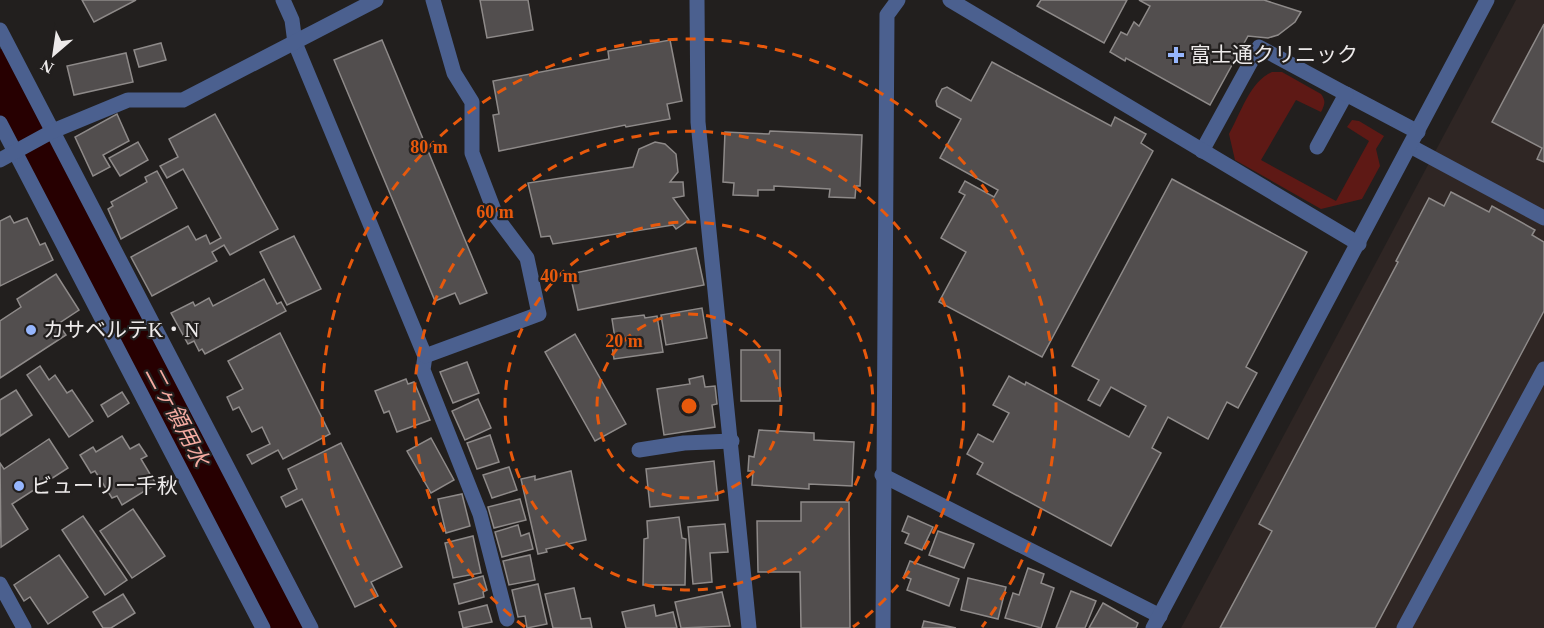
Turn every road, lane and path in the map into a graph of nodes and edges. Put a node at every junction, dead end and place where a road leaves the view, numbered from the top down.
1 (283, 0) edge
2 (376, 0) edge
3 (433, 0) edge
4 (697, 0) edge
5 (898, 0) edge
6 (950, 0) edge
7 (1487, 0) edge
8 (0, 30) edge
9 (295, 43) junction
10 (1346, 94) junction
11 (0, 123) edge
12 (1418, 132) junction
13 (49, 134) junction
14 (1410, 146) junction
15 (1317, 147) dead end
16 (20, 150) junction
17 (1202, 151) junction
18 (0, 160) edge
19 (1544, 218) edge
20 (1359, 244) junction
21 (425, 356) junction
22 (1544, 369) edge
23 (732, 441) junction
24 (639, 450) dead end
25 (882, 475) junction
26 (0, 584) edge
27 (507, 619) dead end
28 (1156, 622) edge
29 (24, 628) edge
30 (263, 628) edge
31 (311, 628) edge
32 (749, 628) edge
33 (883, 628) edge
34 (1404, 628) edge

1 - 9 street
2 - 9 street
3 - 21 street
4 - 23 street
5 - 25 street
6 - 17 street
7 - 12 street
8 - 13 street
9 - 13 street
9 - 21 street
10 - 12 street
10 - 15 street
10 - 17 street
11 - 16 street
12 - 14 street
13 - 16 street
13 - 31 street
14 - 19 street
14 - 20 street
16 - 18 street
16 - 30 street
17 - 20 street
20 - 28 street
21 - 27 street
22 - 34 street
23 - 24 street
23 - 32 street
25 - 28 street
25 - 33 street
26 - 29 street

